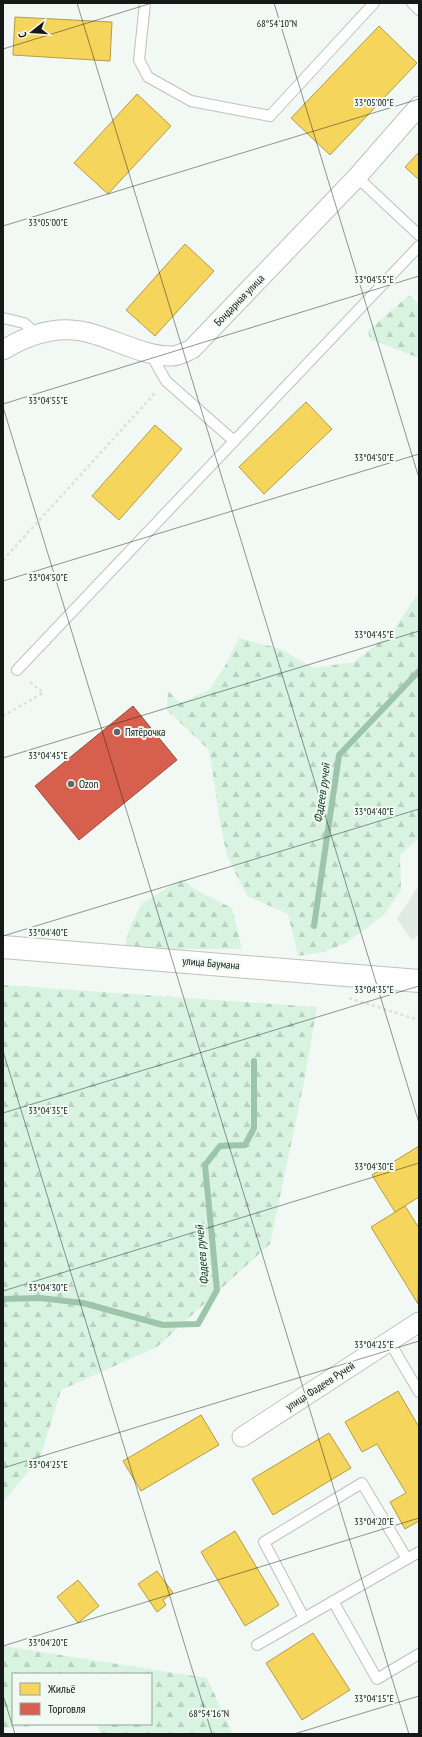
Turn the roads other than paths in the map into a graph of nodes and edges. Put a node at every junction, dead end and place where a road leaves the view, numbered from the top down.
1 (145, 3) edge
2 (374, 3) edge
3 (412, 3) edge
4 (419, 10) edge
5 (419, 106) edge
6 (357, 177) junction
7 (419, 235) edge
8 (419, 246) edge
9 (3, 318) edge
10 (38, 334) junction
11 (3, 350) edge
12 (150, 353) junction
13 (234, 441) junction
14 (17, 670) road end
15 (3, 947) edge
16 (419, 981) edge
17 (419, 1322) edge
18 (389, 1341) junction
19 (419, 1392) edge
20 (242, 1437) dead end
21 (419, 1552) edge
22 (407, 1559) junction
23 (333, 1601) junction
24 (304, 1618) junction
25 (257, 1645) dead end
26 (419, 1654) edge

1 - 2 lane
3 - 4 lane
5 - 6 street, Бондарная улица
6 - 7 lane
6 - 12 street, Бондарная улица
8 - 13 lane
9 - 10 lane
10 - 11 street, Бондарная улица
10 - 12 street, Бондарная улица
12 - 13 lane
13 - 14 lane
15 - 16 street, улица Баумана
17 - 18 street, улица Фадеев Ручей
18 - 19 lane
18 - 20 street, улица Фадеев Ручей
21 - 22 lane
22 - 23 lane
22 - 24 lane
23 - 24 lane
23 - 26 lane
24 - 25 lane

